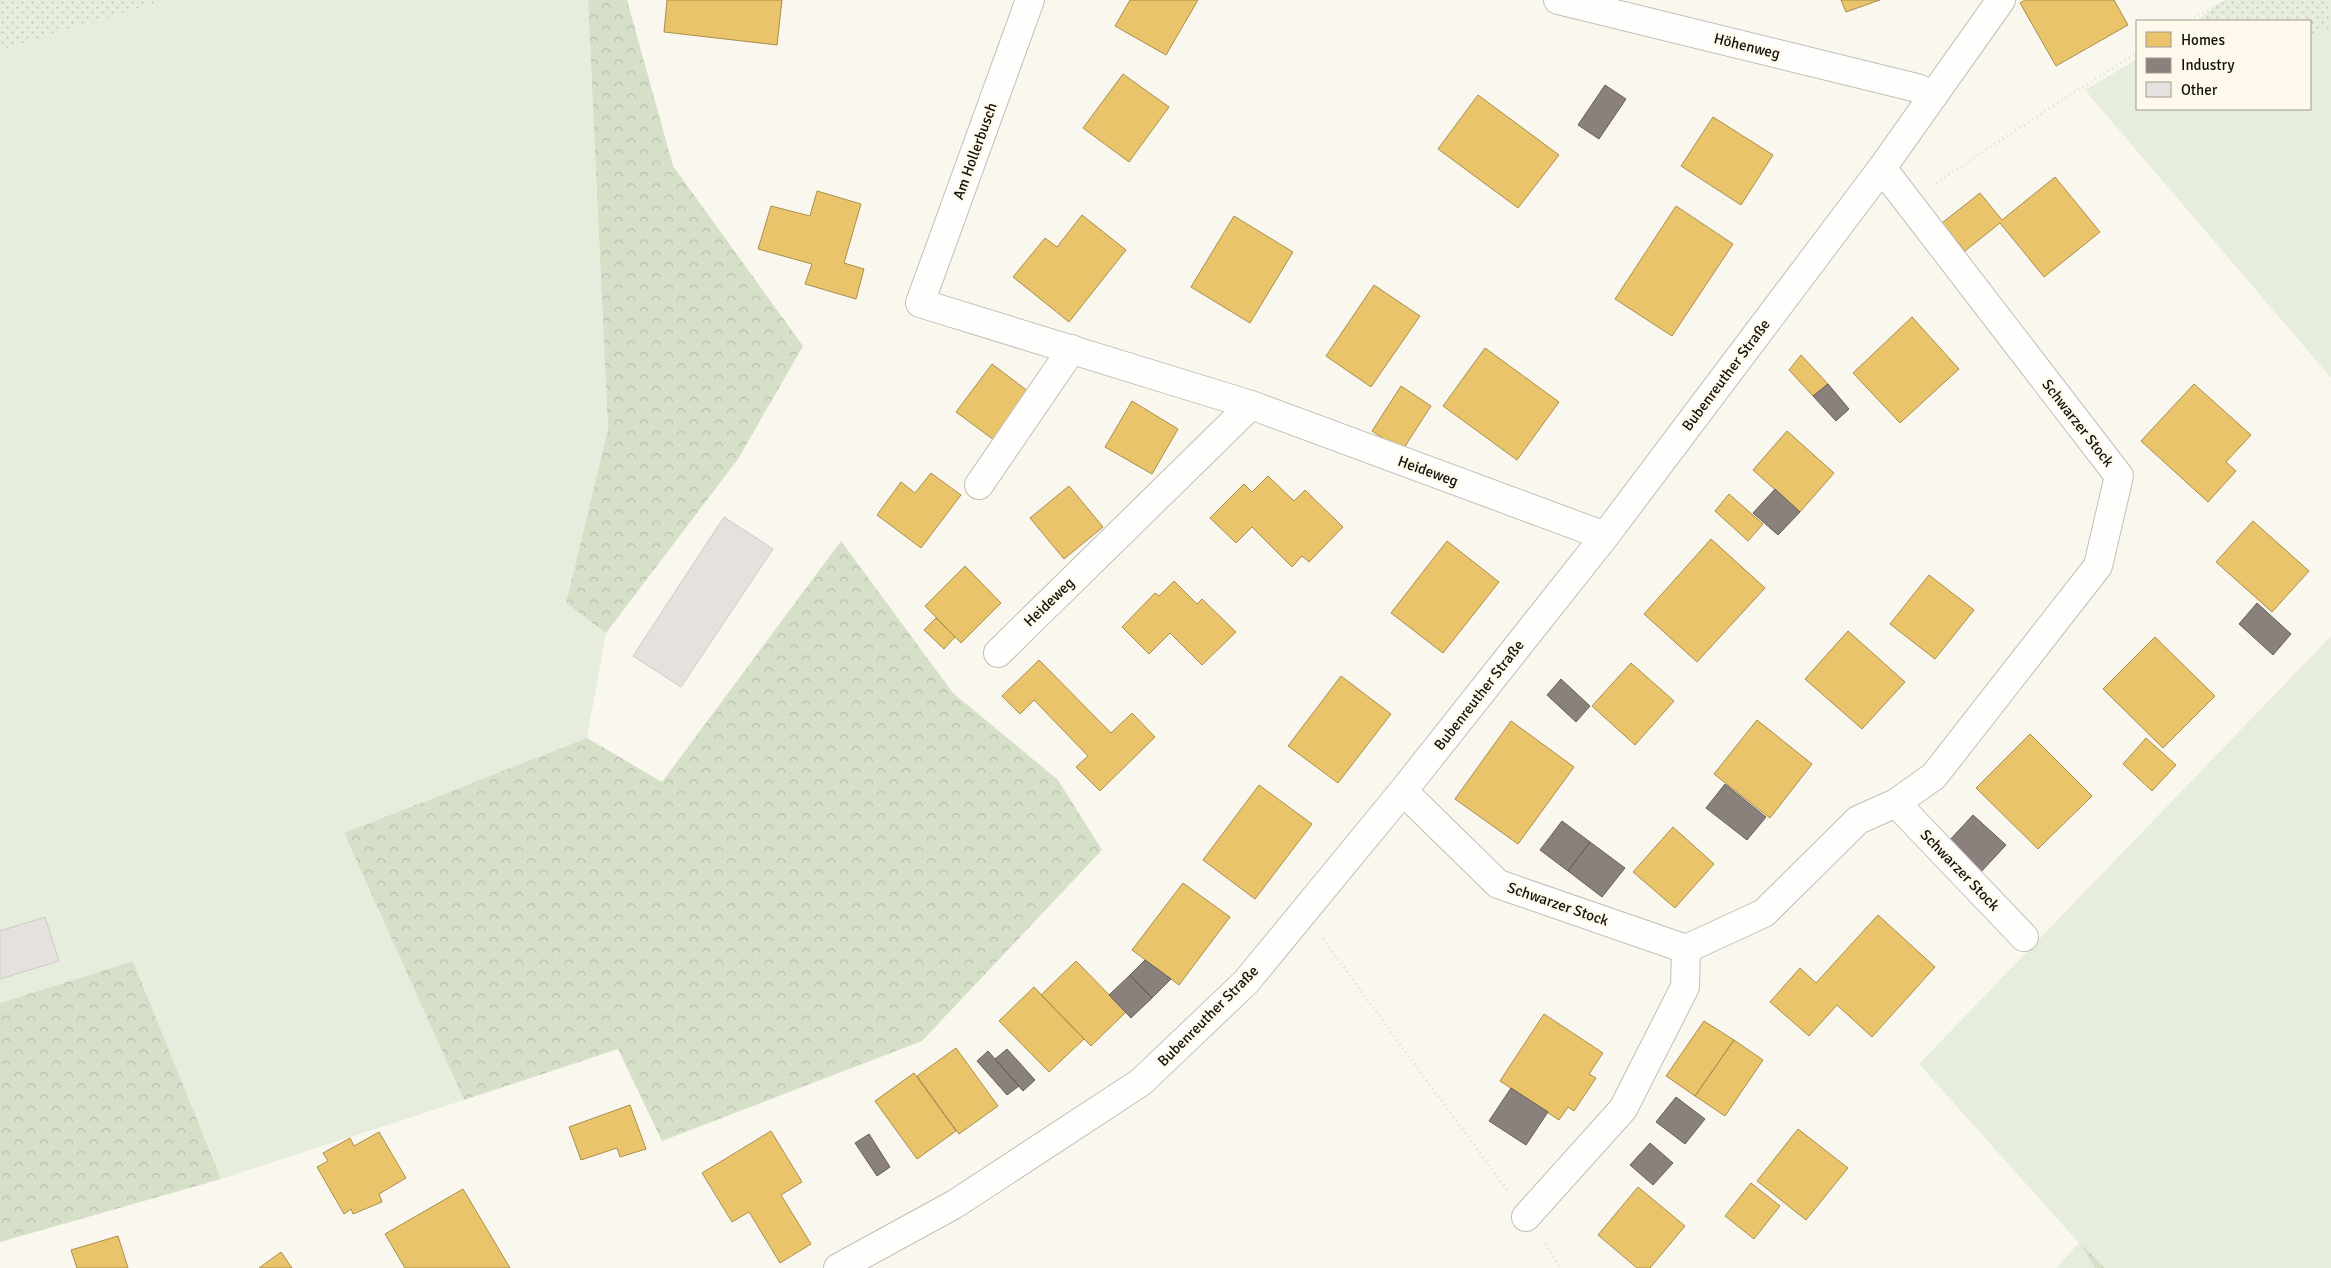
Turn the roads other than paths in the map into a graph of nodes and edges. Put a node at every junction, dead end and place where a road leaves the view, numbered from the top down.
1 (1030, 0) edge
2 (1558, 0) edge
3 (2001, 0) edge
4 (1934, 96) junction
5 (1882, 168) junction
6 (920, 303) joint
7 (1072, 349) junction
8 (1251, 405) junction
9 (979, 485) dead end
10 (1605, 536) junction
11 (998, 653) dead end
12 (1403, 791) junction
13 (1896, 804) junction
14 (2024, 937) dead end
15 (1686, 949) junction
16 (1526, 1217) road end
17 (838, 1268) edge

1 - 6 street, Am Hollerbusch
2 - 4 street, Höhenweg
3 - 4 street, Bubenreuther Straße
4 - 5 street, Bubenreuther Straße
5 - 10 street, Bubenreuther Straße
5 - 13 street, Schwarzer Stock
6 - 7 street, Heideweg
7 - 8 street, Heideweg
7 - 9 street
8 - 10 street, Heideweg
8 - 11 street, Heideweg
10 - 12 street, Bubenreuther Straße
12 - 15 street, Schwarzer Stock
12 - 17 street, Bubenreuther Straße
13 - 14 street, Schwarzer Stock
13 - 15 street, Schwarzer Stock
15 - 16 street

